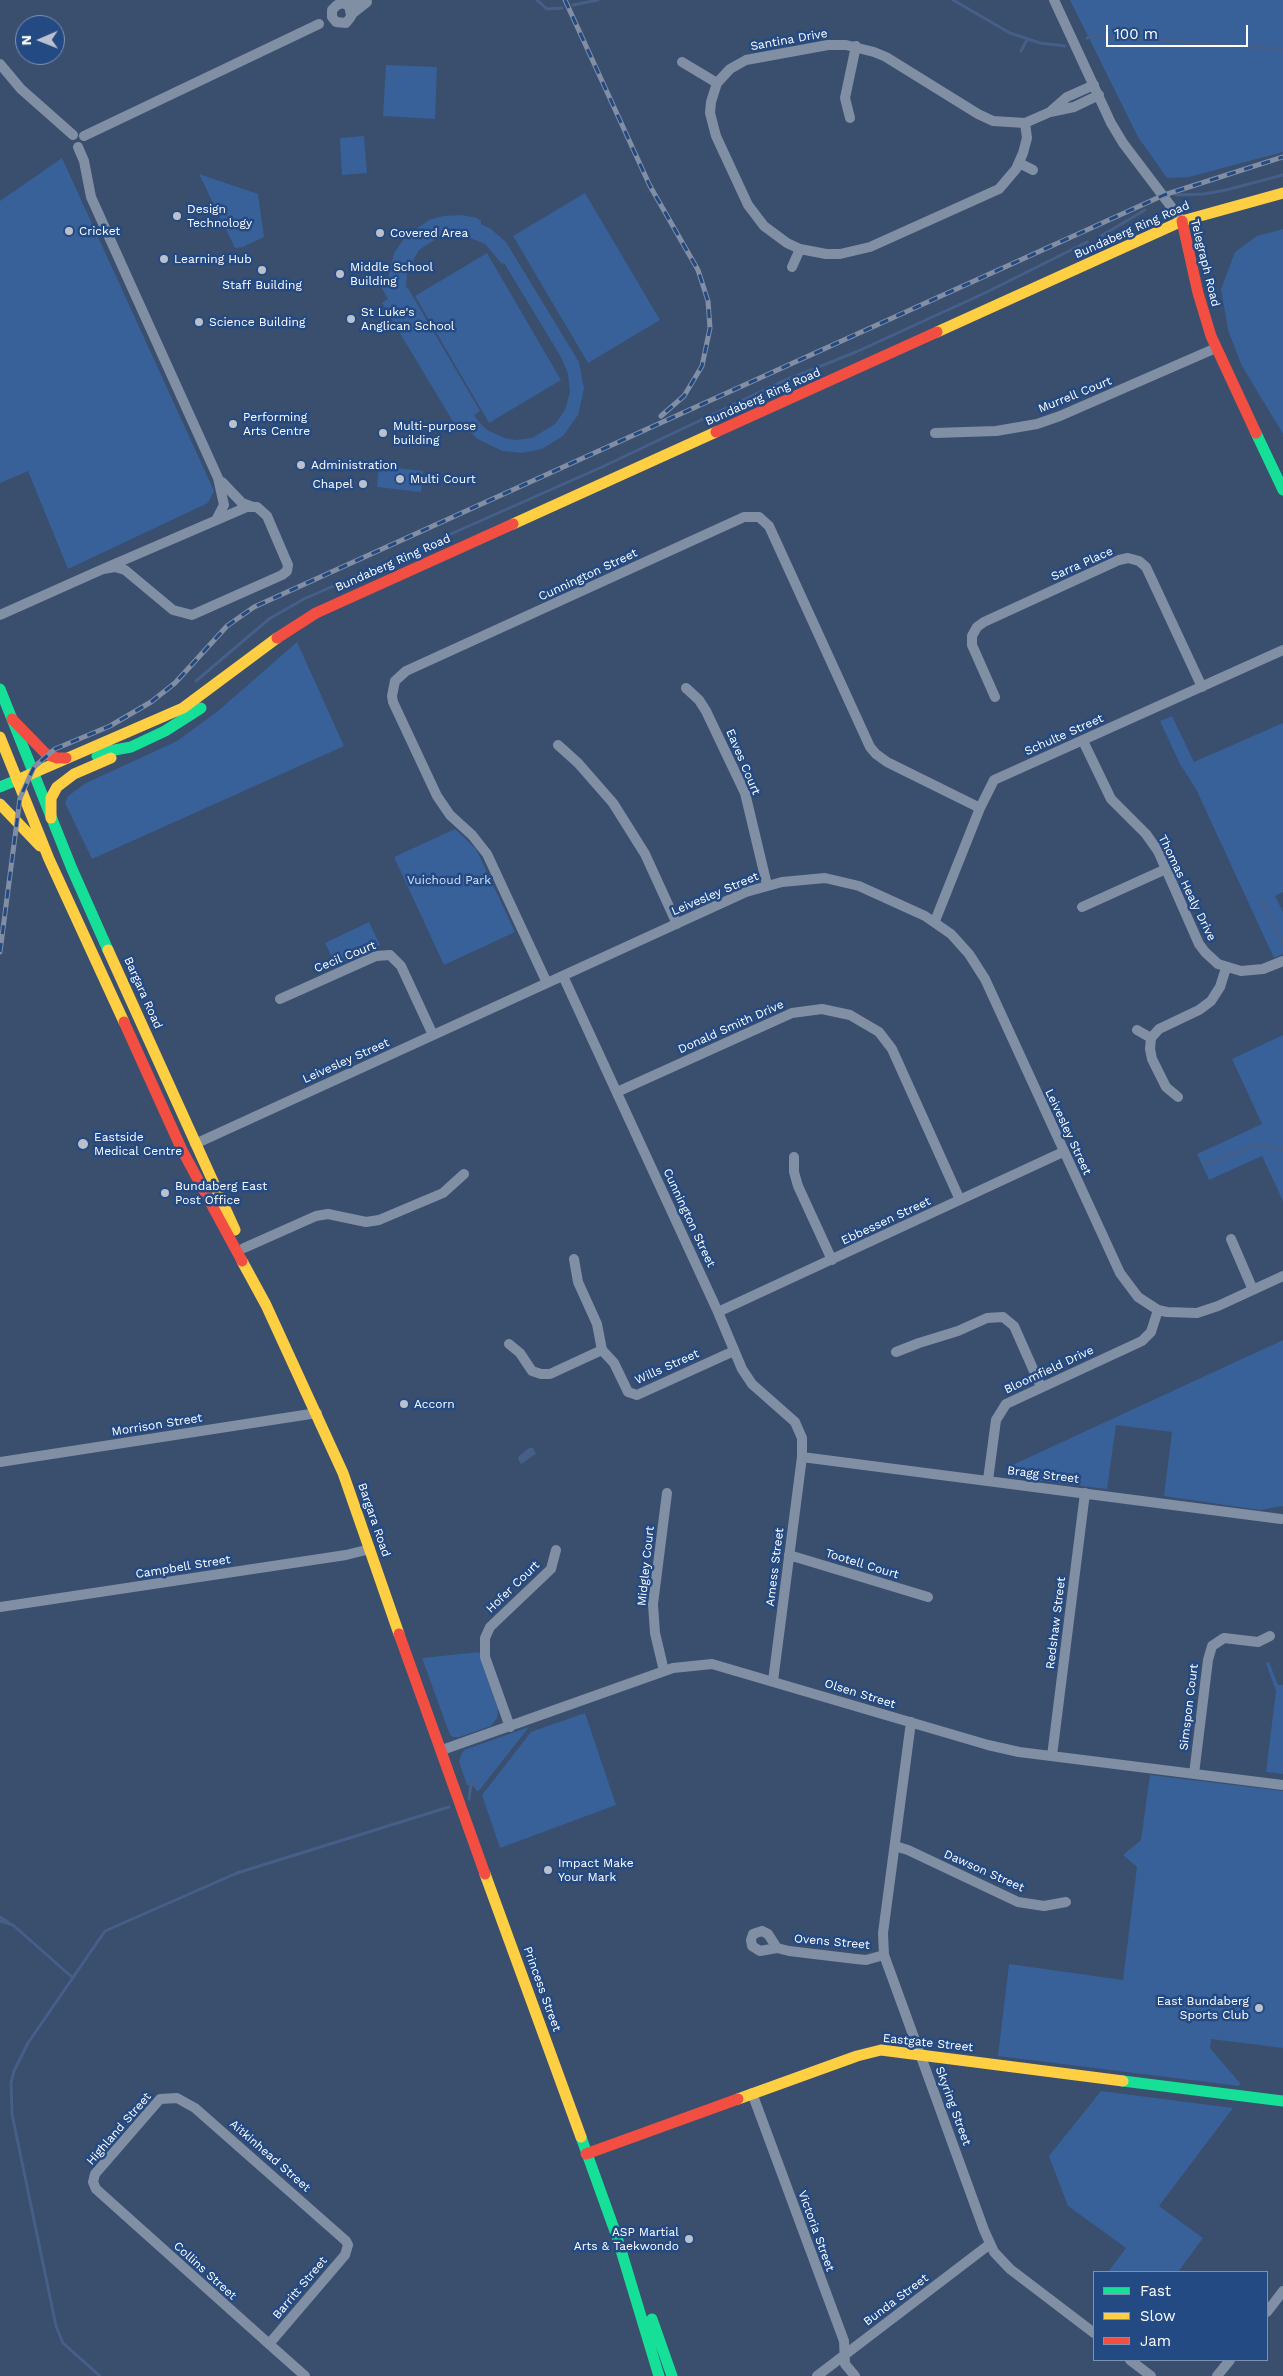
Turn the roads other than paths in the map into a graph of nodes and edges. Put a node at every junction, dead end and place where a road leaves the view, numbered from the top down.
1 (1054, 0) edge
2 (369, 1) edge
3 (343, 3) junction
4 (333, 10) junction
5 (352, 15) junction
6 (339, 23) junction
7 (319, 24) junction
8 (856, 46) junction
9 (682, 62) dead end
10 (0, 64) edge
11 (717, 82) junction
12 (1094, 85) junction
13 (1099, 96) junction
14 (1050, 112) junction
15 (850, 118) dead end
16 (1025, 123) junction
17 (73, 135) junction
18 (84, 136) junction
19 (78, 147) junction
20 (1019, 163) junction
21 (1033, 170) dead end
22 (1283, 193) edge
23 (1182, 221) junction
24 (800, 249) junction
25 (792, 267) dead end
26 (1216, 348) junction
27 (936, 434) dead end
28 (218, 478) junction
29 (1283, 490) edge
30 (253, 507) junction
31 (216, 520) junction
32 (103, 568) junction
33 (0, 615) edge
34 (264, 649) junction
35 (1283, 650) edge
36 (1202, 687) junction
37 (686, 688) dead end
38 (0, 689) edge
39 (995, 696) dead end
40 (12, 719) junction
41 (0, 738) edge
42 (1083, 741) junction
43 (558, 745) dead end
44 (131, 747) junction
45 (70, 757) junction
46 (35, 777) junction
47 (19, 785) junction
48 (0, 787) edge
49 (0, 799) edge
50 (0, 804) edge
51 (980, 808) junction
52 (51, 818) junction
53 (49, 859) junction
54 (1166, 869) junction
55 (767, 885) junction
56 (1082, 907) dead end
57 (934, 922) junction
58 (677, 924) junction
59 (1283, 961) edge
60 (1226, 968) junction
61 (563, 976) junction
62 (547, 983) junction
63 (280, 999) dead end
64 (1137, 1030) dead end
65 (433, 1035) junction
66 (1151, 1038) junction
67 (617, 1092) junction
68 (1178, 1097) dead end
69 (195, 1144) junction
70 (182, 1150) junction
71 (1063, 1152) junction
72 (794, 1157) dead end
73 (464, 1174) dead end
74 (960, 1200) junction
75 (1231, 1239) dead end
76 (240, 1249) junction
77 (574, 1259) dead end
78 (832, 1260) junction
79 (1283, 1276) edge
80 (1254, 1290) junction
81 (1158, 1310) junction
82 (718, 1312) junction
83 (509, 1344) dead end
84 (602, 1350) junction
85 (734, 1350) junction
86 (896, 1352) dead end
87 (1041, 1387) junction
88 (317, 1413) junction
89 (802, 1457) junction
90 (0, 1462) edge
91 (988, 1480) junction
92 (667, 1493) dead end
93 (1085, 1493) junction
94 (1280, 1519) dead end
95 (370, 1549) junction
96 (556, 1550) dead end
97 (789, 1555) junction
98 (928, 1597) dead end
99 (0, 1607) edge
100 (1270, 1636) dead end
101 (664, 1671) junction
102 (773, 1680) junction
103 (911, 1722) junction
104 (510, 1727) junction
105 (442, 1750) junction
106 (1052, 1756) junction
107 (1194, 1774) junction
108 (1283, 1785) edge
109 (894, 1846) junction
110 (1066, 1902) dead end
111 (777, 1948) dead end
112 (884, 1955) junction
113 (921, 2055) junction
114 (752, 2094) junction
115 (168, 2098) joint
116 (1283, 2101) edge
117 (586, 2154) junction
118 (93, 2182) joint
119 (616, 2237) junction
120 (990, 2244) junction
121 (348, 2245) joint
122 (1283, 2291) edge
123 (1268, 2311) edge
124 (1093, 2332) edge
125 (269, 2344) junction
126 (844, 2354) junction
127 (1131, 2361) edge
128 (1229, 2361) edge
129 (305, 2376) edge
130 (659, 2376) edge
131 (672, 2376) edge
132 (816, 2376) edge
133 (855, 2376) edge
134 (1151, 2376) edge
135 (1217, 2376) edge

1 - 12 street, Telegraph Road
2 - 3 street
2 - 5 street
3 - 4 street
3 - 5 street
4 - 6 street
4 - 7 street
5 - 6 street
6 - 7 street
7 - 18 street
8 - 11 street, Santina Drive
8 - 15 street
8 - 16 street, Santina Drive
9 - 11 street
10 - 17 street
11 - 24 street
12 - 13 street, Telegraph Road
12 - 14 street, Santina Drive
13 - 14 street, Santina Drive
13 - 23 street, Telegraph Road
14 - 16 street, Santina Drive
16 - 20 street
17 - 18 street
17 - 19 street
18 - 19 street
19 - 28 street
20 - 21 street
20 - 24 street
22 - 23 main road, Bundaberg Ring Road
23 - 26 main road, Telegraph Road
23 - 34 main road, Bundaberg Ring Road
24 - 25 street
26 - 27 street, Murrell Court
26 - 29 main road, Telegraph Road
28 - 30 street
28 - 31 street
30 - 31 street
30 - 32 street
31 - 32 street
32 - 33 street
34 - 44 main road, Bundaberg Ring Road
34 - 45 main road, Bundaberg Ring Road
35 - 36 street, Schulte Street
36 - 39 street, Sarra Place
36 - 42 street, Schulte Street
37 - 55 street, Eaves Court
38 - 40 main road, Bargara Road
40 - 45 main road
40 - 46 main road, Bargara Road
41 - 47 main road, Bargara Road
42 - 51 street, Schulte Street
42 - 54 street, Thomas Healy Drive
43 - 58 street
44 - 46 main road, Bundaberg Ring Road
44 - 52 main road
45 - 46 main road, Bundaberg Ring Road
46 - 47 main road, Bundaberg Ring Road
46 - 52 main road, Bargara Road
47 - 48 main road
47 - 49 main road
47 - 53 main road, Bargara Road
50 - 53 main road
51 - 57 street, Schulte Street
51 - 62 street, Cunnington Street
52 - 69 main road, Bargara Road
53 - 70 main road, Bargara Road
54 - 56 street
54 - 60 street, Thomas Healy Drive
55 - 57 street, Leivesley Street
55 - 58 street, Leivesley Street
57 - 71 street, Leivesley Street
58 - 61 street, Leivesley Street
59 - 60 street
60 - 66 street
61 - 62 street, Leivesley Street
61 - 67 street, Cunnington Street
62 - 65 street, Leivesley Street
63 - 65 street, Cecil Court
64 - 66 street
65 - 69 street, Leivesley Street
66 - 68 street
67 - 74 street, Donald Smith Drive
67 - 82 street, Cunnington Street
69 - 70 main road
69 - 76 main road, Bargara Road
70 - 76 main road, Bargara Road
71 - 74 street, Ebbessen Street
71 - 81 street, Leivesley Street
72 - 78 street
73 - 76 street
74 - 78 street, Ebbessen Street
75 - 80 street
76 - 88 main road, Bargara Road
77 - 84 street
78 - 82 street, Ebbessen Street
79 - 80 street, Leivesley Street
80 - 81 street, Leivesley Street
81 - 87 street, Bloomfield Drive
82 - 85 street, Cunnington Street
83 - 84 street
84 - 85 street, Wills Street
85 - 89 street, Cunnington Street
86 - 87 street
87 - 91 street, Bloomfield Drive
88 - 90 street, Morrison Street
88 - 95 main road, Bargara Road
89 - 91 street, Bragg Street
89 - 97 street, Amess Street
91 - 93 street, Bragg Street
92 - 101 street, Midgley Court
93 - 94 street, Bragg Street
93 - 106 street, Redshaw Street
95 - 99 street, Campbell Street
95 - 105 main road, Bargara Road
96 - 104 street, Hofer Court
97 - 98 street, Tootell Court
97 - 102 street, Amess Street
100 - 107 street, Simspon Court
101 - 102 street, Olsen Street
101 - 104 street, Olsen Street
102 - 103 street, Olsen Street
103 - 106 street, Olsen Street
103 - 109 street, Skyring Street
104 - 105 street, Olsen Street
105 - 117 main road, Princess Street
106 - 107 street, Olsen Street
107 - 108 street, Olsen Street
109 - 110 street, Dawson Street
109 - 112 street, Skyring Street
111 - 112 street, Ovens Street
112 - 113 street, Skyring Street
113 - 114 main road, Eastgate Street
113 - 116 main road, Eastgate Street
113 - 120 street, Skyring Street
114 - 117 main road, Eastgate Street
114 - 126 street, Victoria Street
115 - 118 street, Highland Street
115 - 121 street, Aitkinhead Street
117 - 119 main road, Princess Street
118 - 125 street, Collins Street
119 - 130 main road, Princess Street
119 - 131 main road, Princess Street
120 - 124 street, Skyring Street
120 - 126 street, Bunda Street
121 - 125 street, Barritt Street
122 - 123 street
125 - 129 street, Collins Street
126 - 132 street, Bunda Street
126 - 133 street, Victoria Street
127 - 134 street
128 - 135 street

